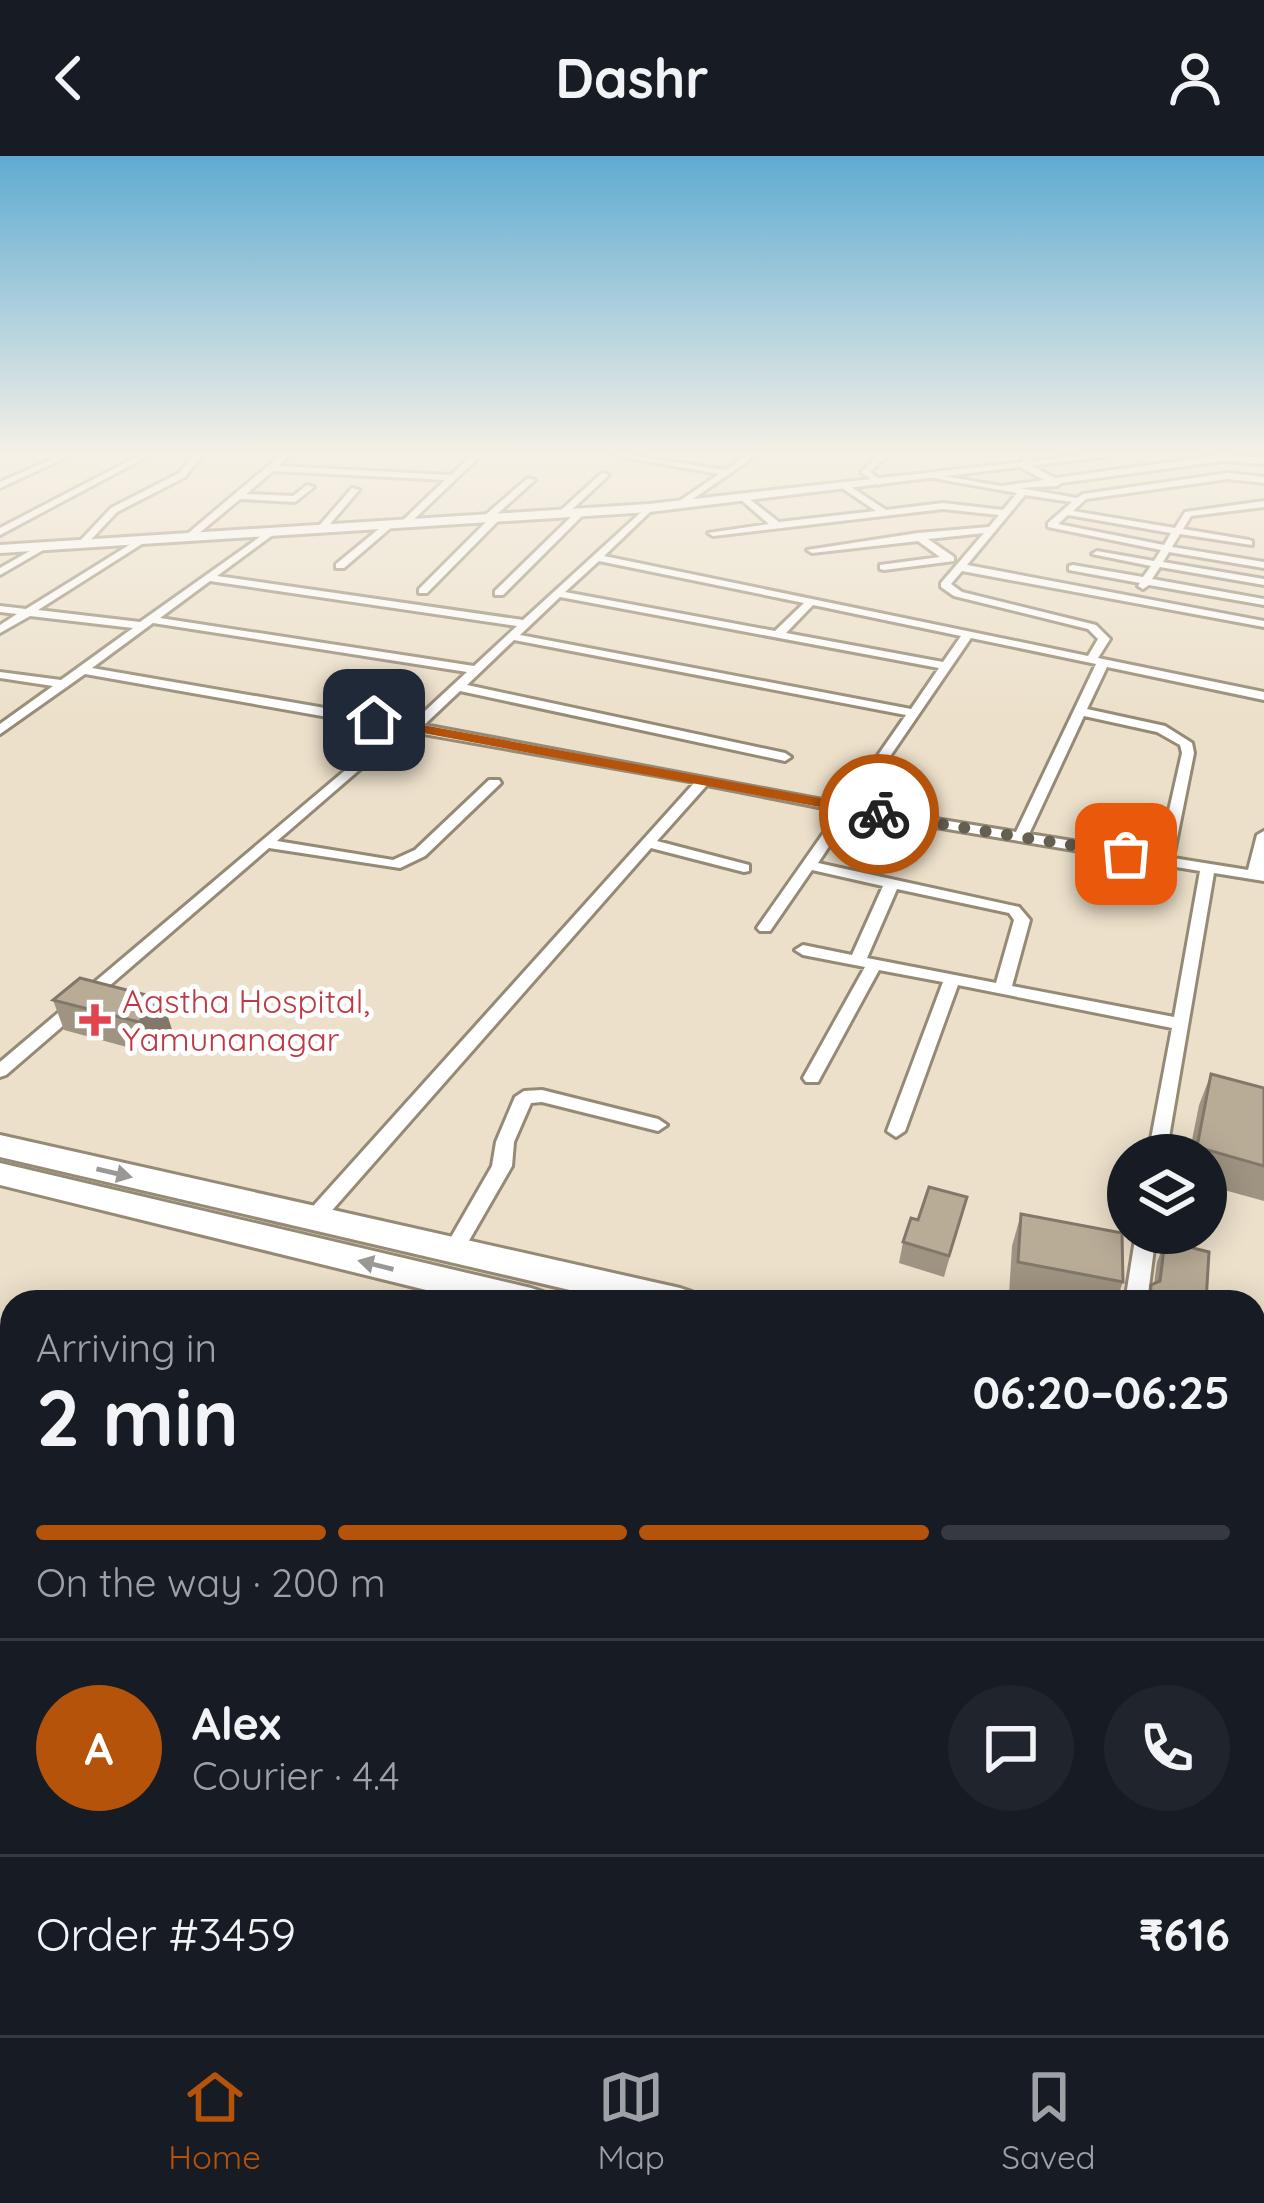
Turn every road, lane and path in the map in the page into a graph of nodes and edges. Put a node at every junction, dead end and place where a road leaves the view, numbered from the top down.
1 (102, 543) edge
2 (138, 543) edge
3 (257, 543) edge
4 (372, 543) edge
5 (468, 543) edge
6 (550, 543) edge
7 (611, 543) edge
8 (878, 543) edge
9 (926, 543) edge
10 (980, 543) edge
11 (1133, 543) edge
12 (1171, 543) edge
13 (82, 544) joint
14 (45, 546) junction
15 (0, 549) edge
16 (1167, 549) junction
17 (812, 550) dead end
18 (1096, 554) dead end
19 (596, 556) junction
20 (954, 563) junction
21 (1157, 564) junction
22 (1264, 565) edge
23 (340, 566) dead end
24 (884, 567) dead end
25 (1073, 568) dead end
26 (0, 572) edge
27 (209, 578) junction
28 (1147, 581) junction
29 (1264, 582) edge
30 (424, 591) dead end
31 (499, 593) dead end
32 (559, 594) junction
33 (1133, 599) junction
34 (813, 600) junction
35 (1264, 602) edge
36 (0, 609) edge
37 (28, 612) junction
38 (148, 623) junction
39 (528, 624) junction
40 (1264, 624) edge
41 (0, 630) edge
42 (969, 633) junction
43 (777, 635) junction
44 (514, 637) junction
45 (1097, 660) junction
46 (947, 666) junction
47 (84, 670) junction
48 (478, 670) junction
49 (0, 675) edge
50 (65, 684) junction
51 (459, 687) junction
52 (1264, 695) edge
53 (1079, 711) junction
54 (915, 713) junction
55 (416, 728) junction
56 (0, 730) edge
57 (368, 755) dead end
58 (785, 757) dead end
59 (704, 780) junction
60 (494, 783) dead end
61 (851, 809) junction
62 (1264, 835) edge
63 (1020, 838) junction
64 (647, 842) junction
65 (265, 843) junction
66 (1165, 860) junction
67 (809, 866) junction
68 (744, 868) dead end
69 (1208, 868) junction
70 (1259, 876) edge
71 (892, 884) junction
72 (765, 928) dead end
73 (802, 950) dead end
74 (867, 962) junction
75 (952, 978) junction
76 (1003, 987) junction
77 (1181, 1024) junction
78 (0, 1071) edge
79 (812, 1078) dead end
80 (658, 1125) dead end
81 (896, 1131) dead end
82 (1161, 1134) edge
83 (0, 1146) edge
84 (0, 1174) edge
85 (313, 1219) junction
86 (452, 1252) junction
87 (1143, 1254) edge
88 (489, 1286) edge
89 (537, 1290) edge
90 (1138, 1290) edge

1 - 13 street
2 - 37 street
3 - 27 street
4 - 23 street
5 - 30 street
6 - 31 street
7 - 19 street
8 - 17 street
9 - 20 street
10 - 20 street
11 - 16 street
12 - 16 street
13 - 14 street
14 - 15 street
14 - 26 street
16 - 21 street
16 - 22 street
18 - 21 street
19 - 32 street
19 - 34 street
20 - 24 street
20 - 33 street
20 - 45 street
21 - 28 street
21 - 29 street
25 - 28 street
27 - 38 street
27 - 39 street
28 - 33 street
28 - 35 street
32 - 39 street
32 - 43 street
33 - 40 street
34 - 42 street
34 - 43 street
36 - 37 street
37 - 38 street
37 - 41 street
38 - 47 street
38 - 48 street
39 - 44 street
42 - 45 street
42 - 46 street
43 - 46 street
44 - 48 street
44 - 54 street
45 - 52 street
45 - 53 street
46 - 54 street
47 - 50 street
47 - 55 street
48 - 51 street
49 - 50 street
50 - 56 street
51 - 55 street
51 - 58 street
53 - 63 street
53 - 66 street
54 - 61 street
55 - 59 street
57 - 65 street
59 - 61 street
59 - 64 street
60 - 65 street
61 - 63 street
61 - 67 street
62 - 70 street
63 - 66 street
64 - 68 street
64 - 85 street
65 - 78 street
66 - 69 street
67 - 71 street
67 - 72 street
69 - 70 street
69 - 77 street
71 - 74 street
71 - 76 street
73 - 74 street
74 - 75 street
74 - 79 street
75 - 76 street
75 - 81 street
76 - 77 street
77 - 82 street
80 - 86 street
83 -> 85 main road
88 -> 84 main road
85 - 86 main road
86 - 88 main road
87 - 90 street
88 - 89 main road

